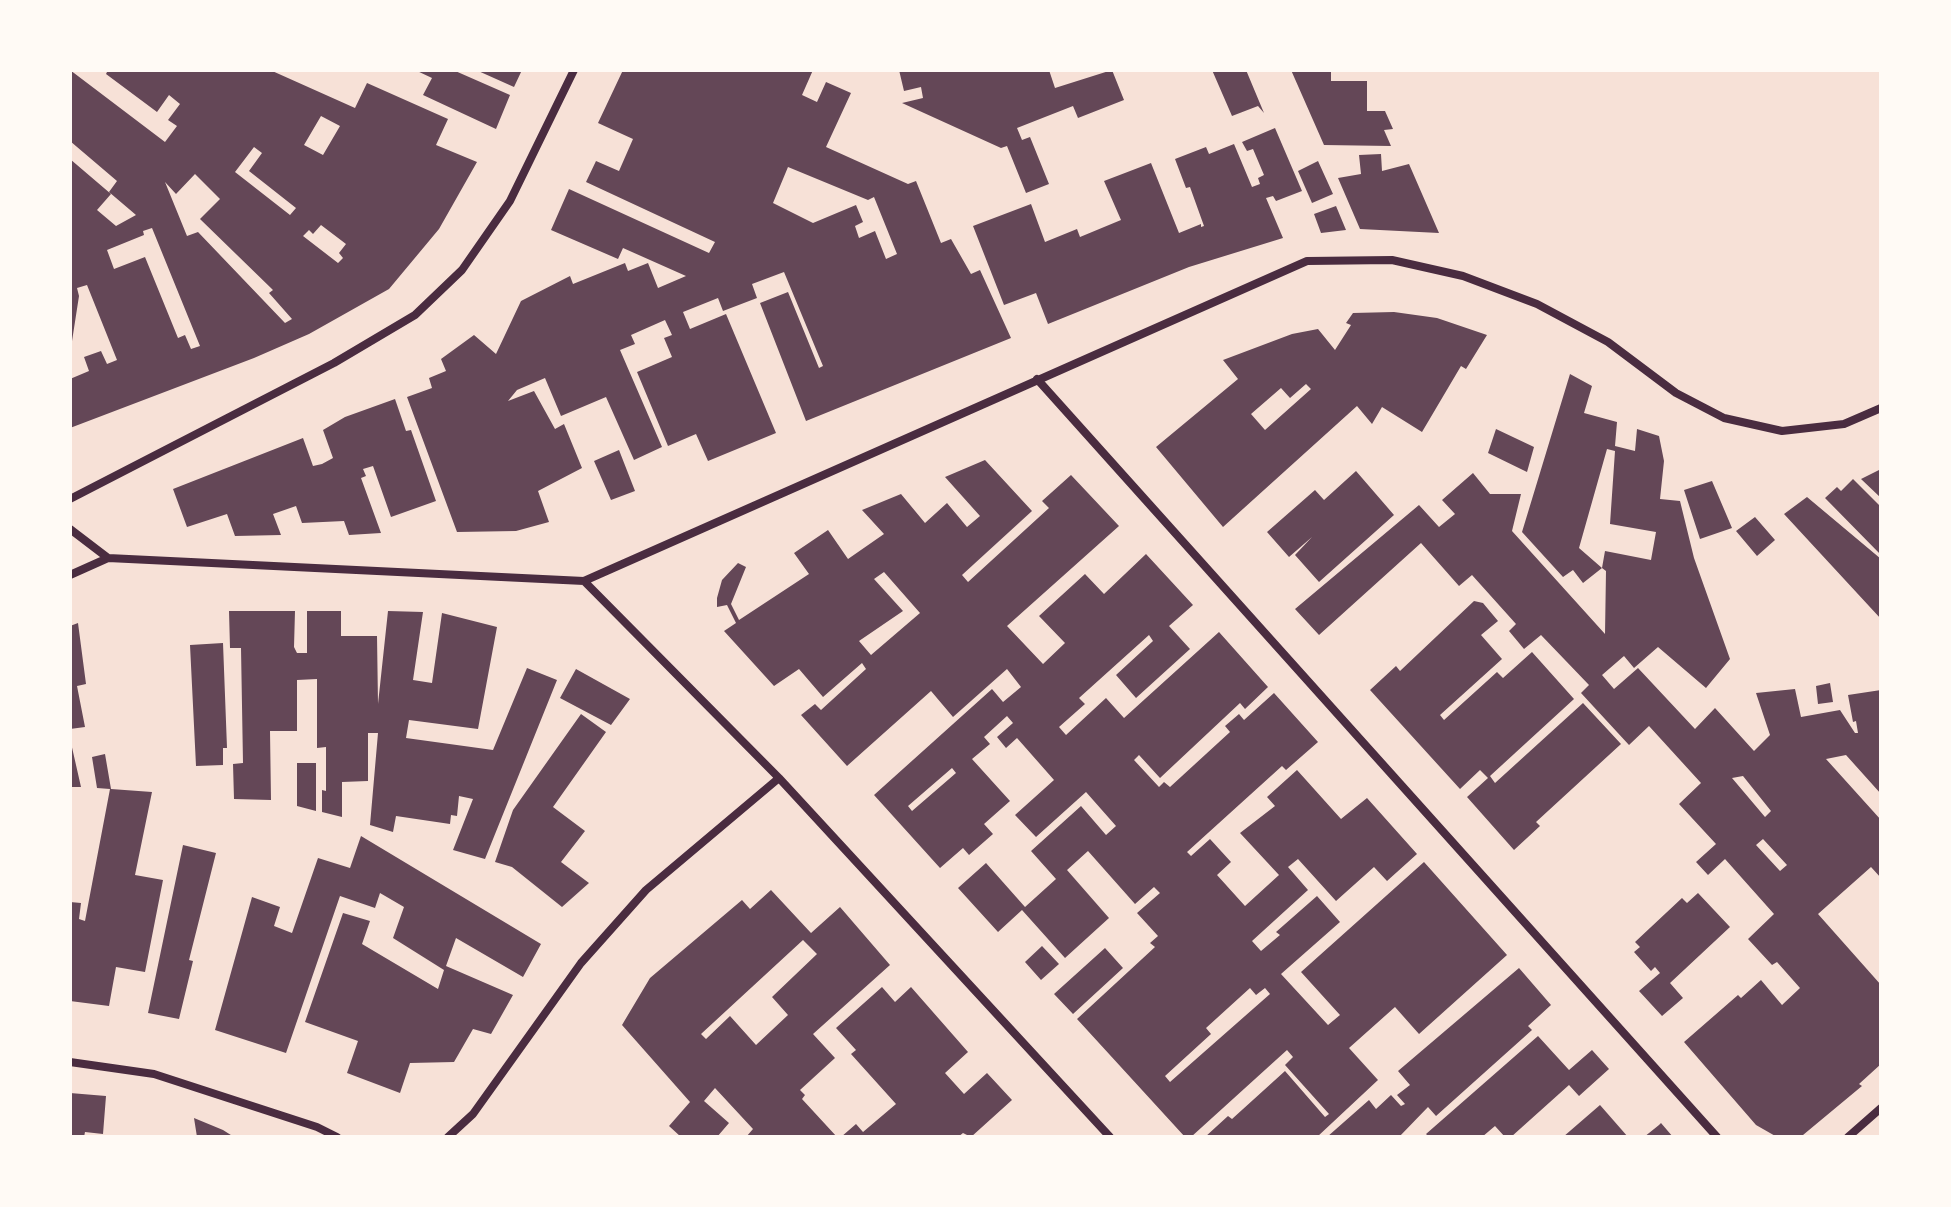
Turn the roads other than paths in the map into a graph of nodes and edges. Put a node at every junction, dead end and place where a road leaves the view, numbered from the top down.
1 (574, 70) edge
2 (1037, 379) junction
3 (1881, 408) edge
4 (70, 499) edge
5 (70, 529) edge
6 (108, 558) junction
7 (70, 575) edge
8 (584, 581) junction
9 (779, 778) junction
10 (70, 1062) edge
11 (1881, 1108) edge
12 (337, 1137) edge
13 (448, 1137) edge
14 (1110, 1137) edge
15 (1717, 1137) edge
16 (1848, 1137) edge

1 - 4 street
2 - 3 street
2 - 8 street
2 - 15 street
5 - 6 street
6 - 7 street
6 - 8 street
8 - 9 street
9 - 13 street
9 - 14 street
10 - 12 street
11 - 16 street

